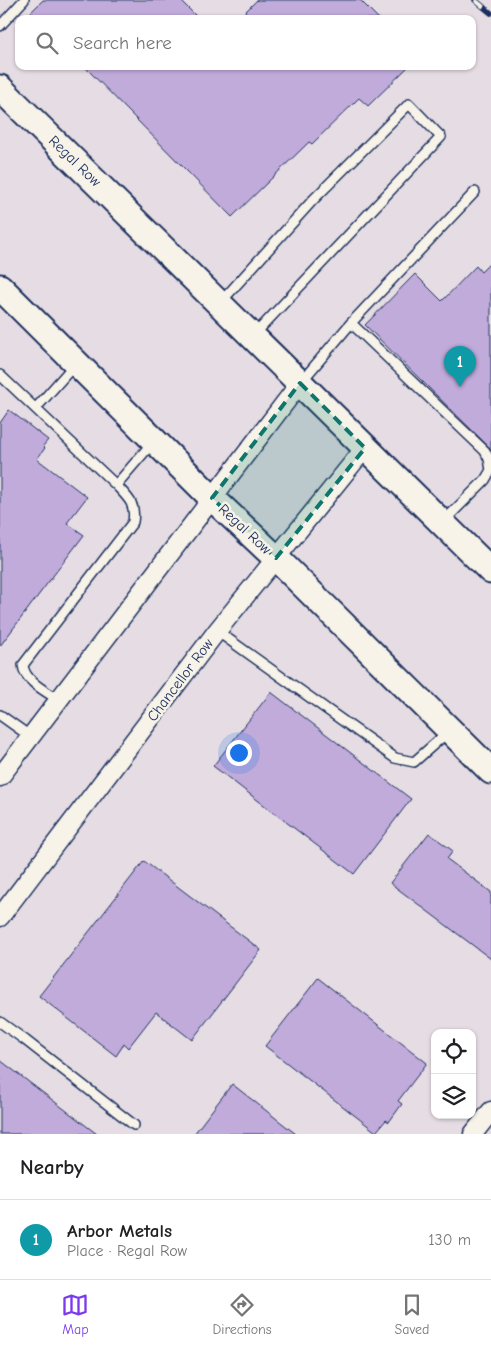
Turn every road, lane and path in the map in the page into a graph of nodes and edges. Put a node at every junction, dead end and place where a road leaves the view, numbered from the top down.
1 (24, 0) edge
2 (0, 26) edge
3 (0, 88) edge
4 (475, 192) dead end
5 (0, 287) edge
6 (220, 303) junction
7 (351, 323) junction
8 (253, 336) junction
9 (76, 363) junction
10 (0, 375) edge
11 (300, 383) junction
12 (36, 408) junction
13 (154, 441) junction
14 (365, 448) junction
15 (116, 485) junction
16 (212, 498) junction
17 (442, 523) junction
18 (276, 558) junction
19 (491, 571) edge
20 (217, 631) junction
21 (59, 700) junction
22 (0, 715) edge
23 (450, 730) junction
24 (30, 736) junction
25 (491, 771) edge
26 (0, 777) edge
27 (0, 917) edge
28 (0, 1022) edge
29 (491, 1111) edge
30 (134, 1125) dead end
31 (474, 1134) edge

1 - 2 lane
3 - 6 main road, Regal Row
4 - 7 lane
5 - 9 main road, Regal Row
6 - 8 main road, Regal Row
6 - 8 lane
7 - 11 lane
7 - 17 lane
8 - 11 main road, Regal Row
9 - 12 lane
9 - 13 main road, Regal Row
10 - 12 lane
11 - 14 main road, Regal Row
11 - 16 street
12 - 15 lane
13 - 15 lane
13 - 16 main road, Regal Row
14 - 17 main road, Regal Row
14 - 18 street, Chancellor Row
15 - 21 lane
16 - 18 main road, Regal Row
16 - 21 street
17 - 19 main road, Regal Row
18 - 20 street, Chancellor Row
18 - 23 main road, Regal Row
20 - 23 lane
20 - 27 street, Chancellor Row
21 - 24 street
22 - 24 lane
23 - 25 main road, Regal Row
24 - 26 street
28 - 30 lane
29 - 31 street

